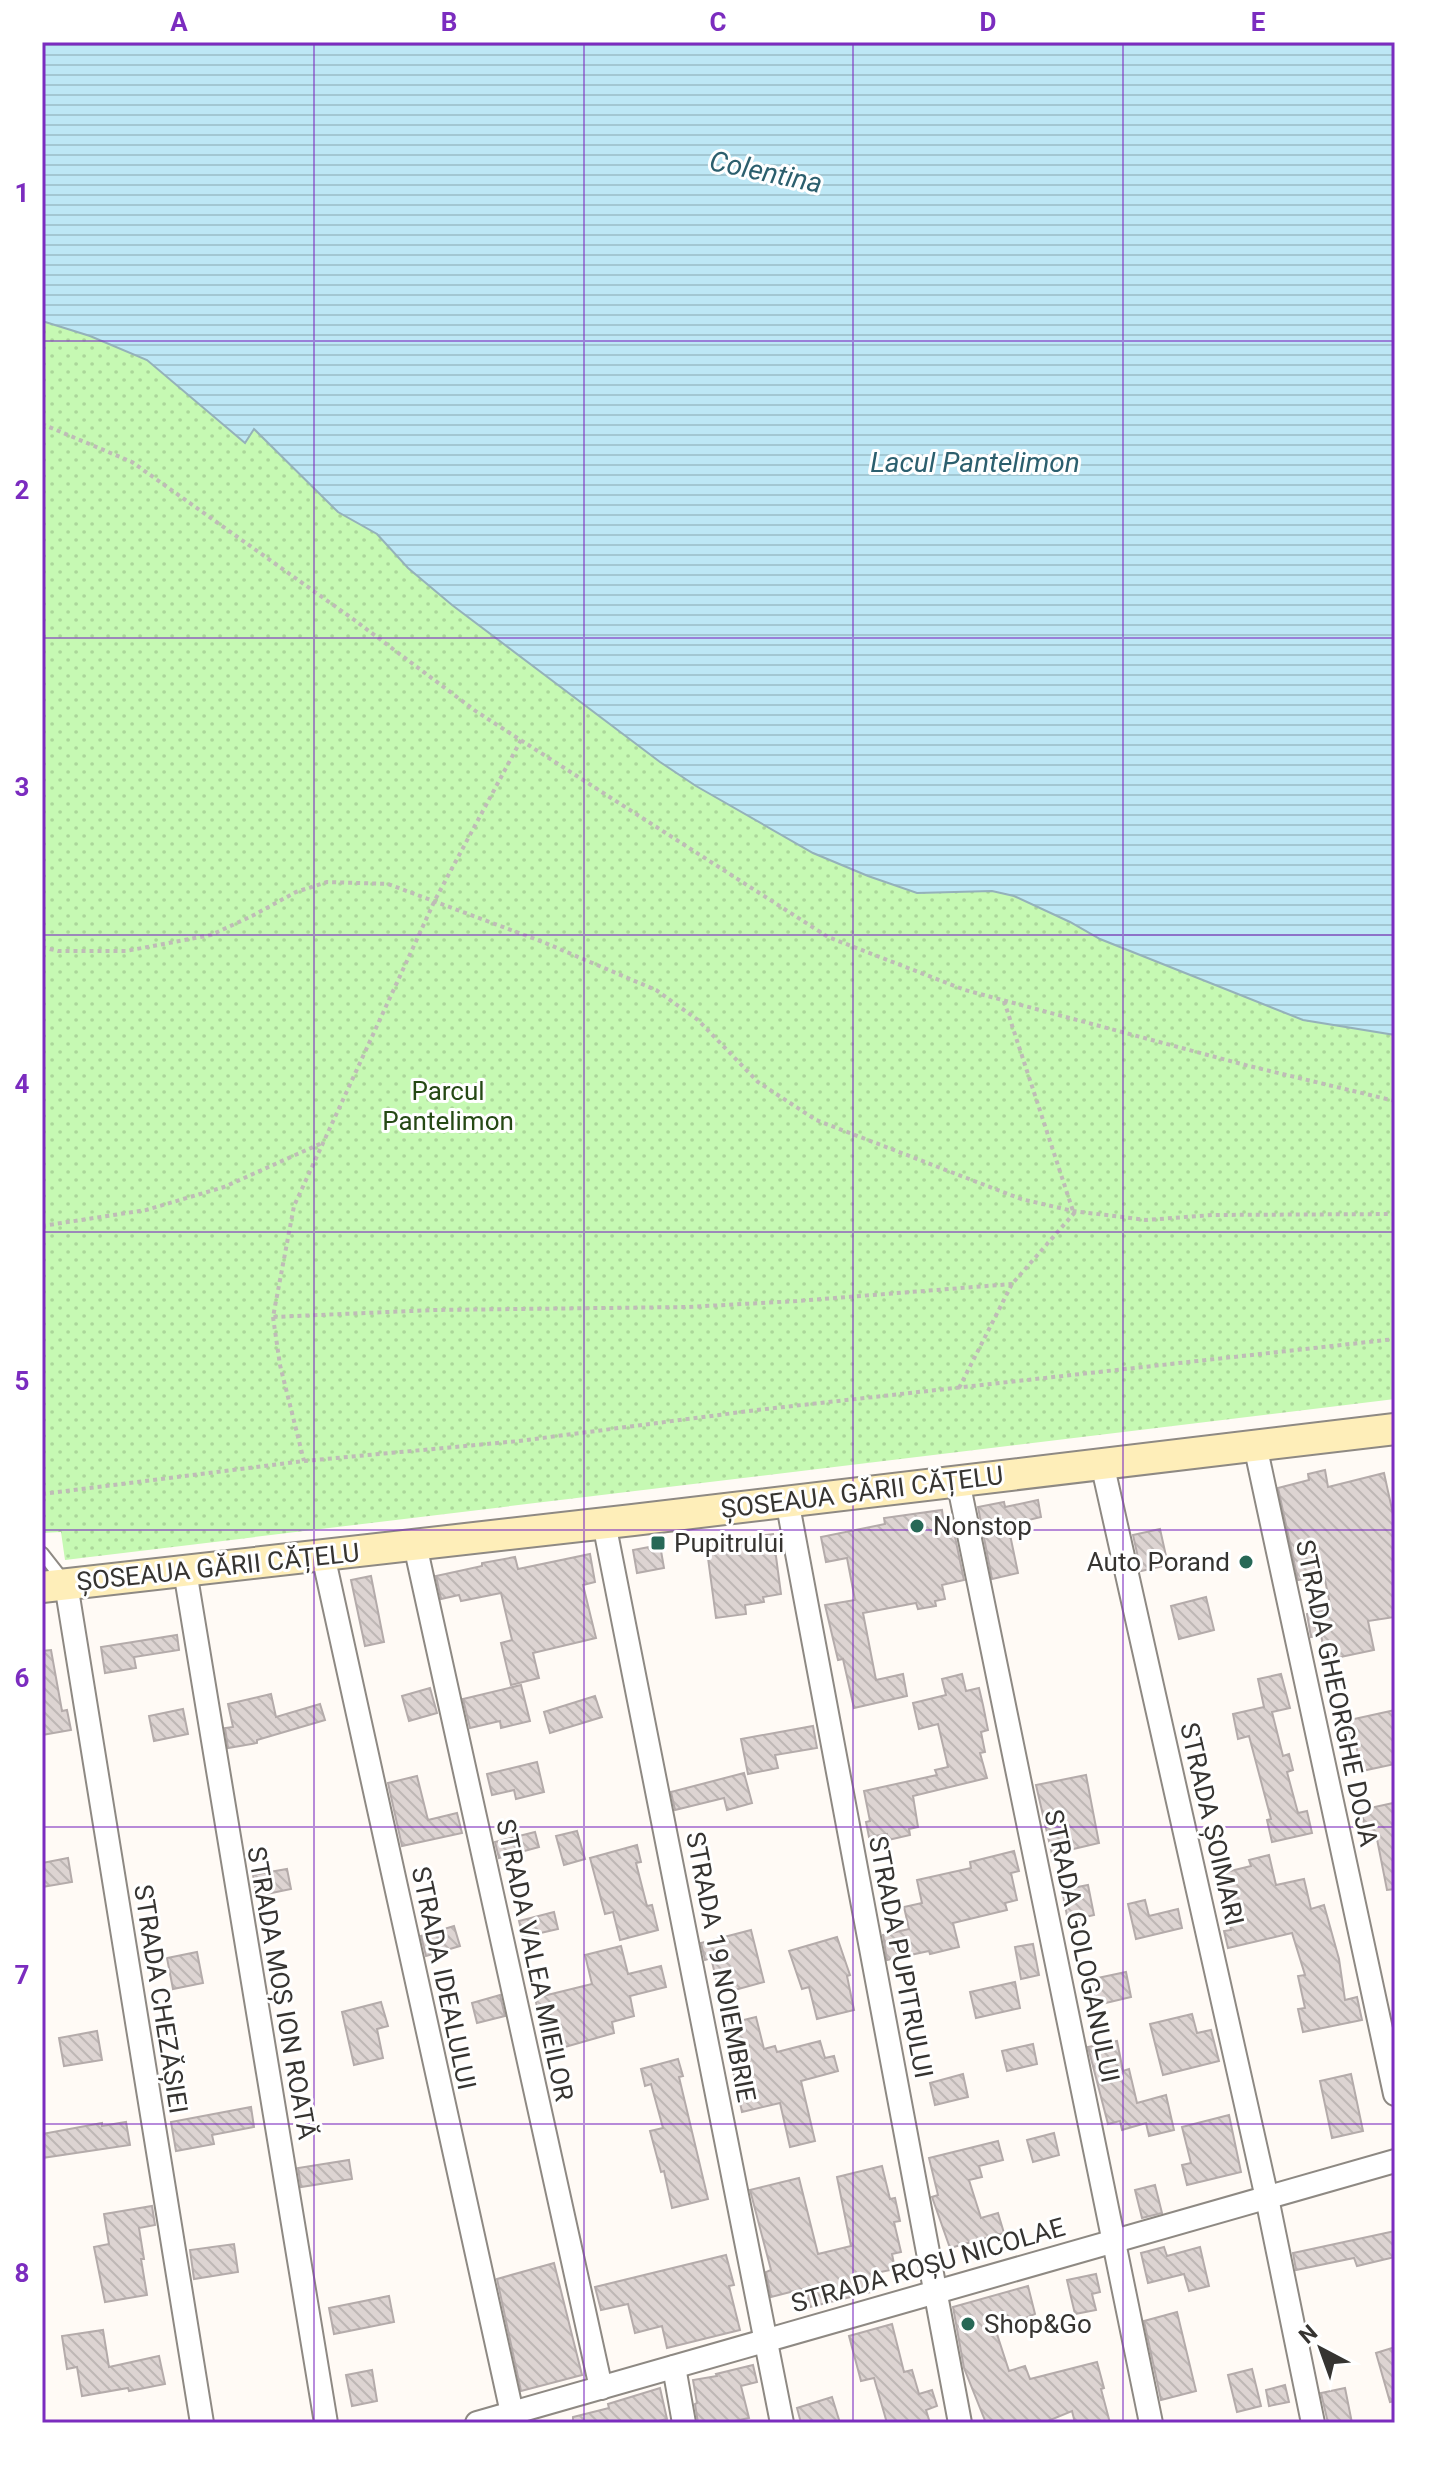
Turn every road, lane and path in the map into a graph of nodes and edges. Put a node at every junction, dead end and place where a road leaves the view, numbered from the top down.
1 (42, 424) edge
2 (521, 740) junction
3 (435, 900) junction
4 (42, 947) edge
5 (1004, 1001) junction
6 (1395, 1101) edge
7 (322, 1143) junction
8 (1075, 1211) junction
9 (1395, 1214) edge
10 (42, 1226) edge
11 (1012, 1284) junction
12 (273, 1317) junction
13 (1395, 1339) edge
14 (959, 1388) junction
15 (1395, 1432) edge
16 (1255, 1445) junction
17 (304, 1461) junction
18 (1102, 1463) junction
19 (958, 1481) junction
20 (42, 1494) edge
21 (787, 1500) junction
22 (604, 1523) junction
23 (415, 1545) junction
24 (42, 1553) edge
25 (323, 1555) junction
26 (185, 1571) junction
27 (54, 1586) edge
28 (1395, 2094) edge
29 (1395, 2161) edge
30 (1267, 2198) junction
31 (1114, 2242) junction
32 (935, 2292) junction
33 (766, 2341) junction
34 (674, 2367) junction
35 (601, 2388) junction
36 (512, 2413) junction
37 (545, 2414) edge
38 (202, 2423) edge
39 (326, 2423) edge
40 (477, 2423) edge
41 (684, 2423) edge
42 (782, 2423) edge
43 (960, 2423) edge
44 (1151, 2423) edge
45 (1313, 2423) edge

1 - 2 path
2 - 3 path
2 - 5 path
3 - 4 path
3 - 7 path
3 - 8 path
5 - 6 path
5 - 8 path
7 - 10 path
7 - 12 path
8 - 9 path
8 - 11 path
11 - 12 path
11 - 14 path
12 - 17 path
13 - 14 path
14 - 17 path
15 - 16 main road, ȘOSEAUA GĂRII CĂȚELU
16 - 18 main road, ȘOSEAUA GĂRII CĂȚELU
16 - 28 street, STRADA GHEORGHE DOJA
17 - 20 path
18 - 19 main road, ȘOSEAUA GĂRII CĂȚELU
18 - 30 street, STRADA ȘOIMARI
19 - 21 main road, ȘOSEAUA GĂRII CĂȚELU
19 - 31 street, STRADA GOLOGANULUI
21 - 22 main road, ȘOSEAUA GĂRII CĂȚELU
21 - 32 street, STRADA PUPITRULUI
22 - 23 main road, ȘOSEAUA GĂRII CĂȚELU
22 - 33 street, STRADA 19 NOIEMBRIE
23 - 25 main road, ȘOSEAUA GĂRII CĂȚELU
23 - 35 street, STRADA VALEA MIEILOR
24 - 27 lane
25 - 26 main road, ȘOSEAUA GĂRII CĂȚELU
25 - 36 street, STRADA IDEALULUI
26 - 27 main road, ȘOSEAUA GĂRII CĂȚELU
26 - 39 street, STRADA MOȘ ION ROATĂ
27 - 38 street, STRADA CHEZĂȘIEI
29 - 30 street, STRADA ROȘU NICOLAE
30 - 31 street, STRADA ROȘU NICOLAE
30 - 45 street, STRADA ȘOIMARI
31 - 32 street, STRADA ROȘU NICOLAE
31 - 44 street, STRADA GOLOGANULUI
32 - 33 street, STRADA ROȘU NICOLAE
32 - 43 street, STRADA PUPITRULUI
33 - 34 street, STRADA ROȘU NICOLAE
33 - 42 street, STRADA 19 NOIEMBRIE
34 - 35 street, STRADA ROȘU NICOLAE
34 - 41 street
35 - 37 street, STRADA ROȘU NICOLAE
36 - 37 street, STRADA ROȘU NICOLAE
36 - 40 street, STRADA ROȘU NICOLAE

